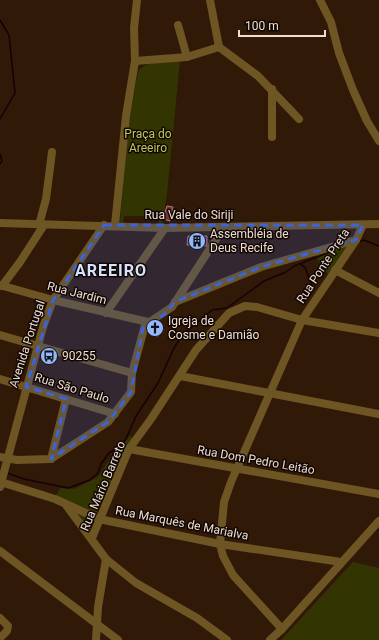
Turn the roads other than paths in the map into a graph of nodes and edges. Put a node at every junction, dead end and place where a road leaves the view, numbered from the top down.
1 (137, 0) edge
2 (210, 0) edge
3 (320, 0) edge
4 (178, 25) dead end
5 (219, 47) junction
6 (187, 57) junction
7 (135, 61) junction
8 (272, 89) junction
9 (299, 118) dead end
10 (272, 138) dead end
11 (379, 141) edge
12 (52, 152) dead end
13 (0, 223) edge
14 (378, 223) edge
15 (42, 225) junction
16 (363, 225) junction
17 (104, 226) junction
18 (115, 226) junction
19 (224, 227) junction
20 (165, 228) junction
21 (356, 240) junction
22 (335, 270) junction
23 (1, 285) edge
24 (379, 293) edge
25 (53, 300) junction
26 (175, 302) junction
27 (106, 313) junction
28 (302, 320) junction
29 (148, 322) junction
30 (379, 333) edge
31 (0, 335) edge
32 (37, 346) junction
33 (132, 373) junction
34 (180, 376) junction
35 (0, 379) edge
36 (26, 387) junction
37 (270, 394) junction
38 (66, 399) junction
39 (115, 414) junction
40 (379, 414) edge
41 (129, 449) junction
42 (51, 459) junction
43 (238, 468) junction
44 (2, 473) edge
45 (379, 494) edge
46 (66, 504) junction
47 (99, 519) junction
48 (379, 520) edge
49 (92, 538) junction
50 (220, 544) junction
51 (0, 551) edge
52 (106, 559) junction
53 (341, 562) junction
54 (0, 618) edge
55 (97, 622) junction
56 (282, 630) junction
57 (3, 637) edge
58 (96, 640) edge
59 (118, 640) edge
60 (227, 640) edge
61 (270, 640) edge

1 - 7 street
2 - 5 street
3 - 11 street
4 - 6 street
5 - 6 street
5 - 8 street
6 - 7 street
7 - 18 street
8 - 9 street
8 - 10 street
12 - 15 street
13 - 15 street, Rua Vale do Siriji
14 - 16 street, Rua Vale do Siriji
15 - 17 street, Rua Vale do Siriji
15 - 23 street
16 - 19 street, Rua Vale do Siriji
16 - 21 street, Rua Ponte Preta
17 - 18 street, Rua Vale do Siriji
17 - 25 street, Avenida Portugal
18 - 20 street, Rua Vale do Siriji
19 - 20 street, Rua Vale do Siriji
19 - 26 street
20 - 27 street
21 - 22 street, Rua Ponte Preta
21 - 26 street
22 - 24 street
22 - 28 street, Rua Ponte Preta
23 - 25 street, Rua Jardim
25 - 27 street, Rua Jardim
25 - 32 street, Avenida Portugal
26 - 29 street
27 - 29 street, Rua Jardim
28 - 30 street
28 - 34 street, Rua Mário Barreto
28 - 37 street, Rua Ponte Preta
29 - 33 street
31 - 32 street
32 - 33 street
32 - 36 street, Avenida Portugal
33 - 39 street
34 - 37 street
34 - 41 street, Rua Mário Barreto
35 - 36 street, Rua São Paulo
36 - 38 street, Rua São Paulo
36 - 44 street, Avenida Portugal
37 - 40 street
37 - 43 street, Rua Ponte Preta
38 - 39 street, Rua São Paulo
38 - 42 street
39 - 42 street
41 - 43 street, Rua Dom Pedro Leitão
41 - 47 street, Rua Mário Barreto
42 - 44 street
43 - 45 street, Rua Dom Pedro Leitão
43 - 50 street, Rua Ponte Preta
44 - 46 street, Rua Marquês de Marialva
46 - 47 street, Rua Marquês de Marialva
46 - 49 street
47 - 49 street, Rua Mário Barreto
47 - 50 street, Rua Marquês de Marialva
48 - 53 street
49 - 52 street, Rua Mário Barreto
50 - 53 street, Rua Marquês de Marialva
50 - 56 street
51 - 55 street
52 - 55 street
52 - 60 street, Rua Mário Barreto
53 - 56 street
54 - 57 street
55 - 58 street
55 - 59 street
56 - 61 street

